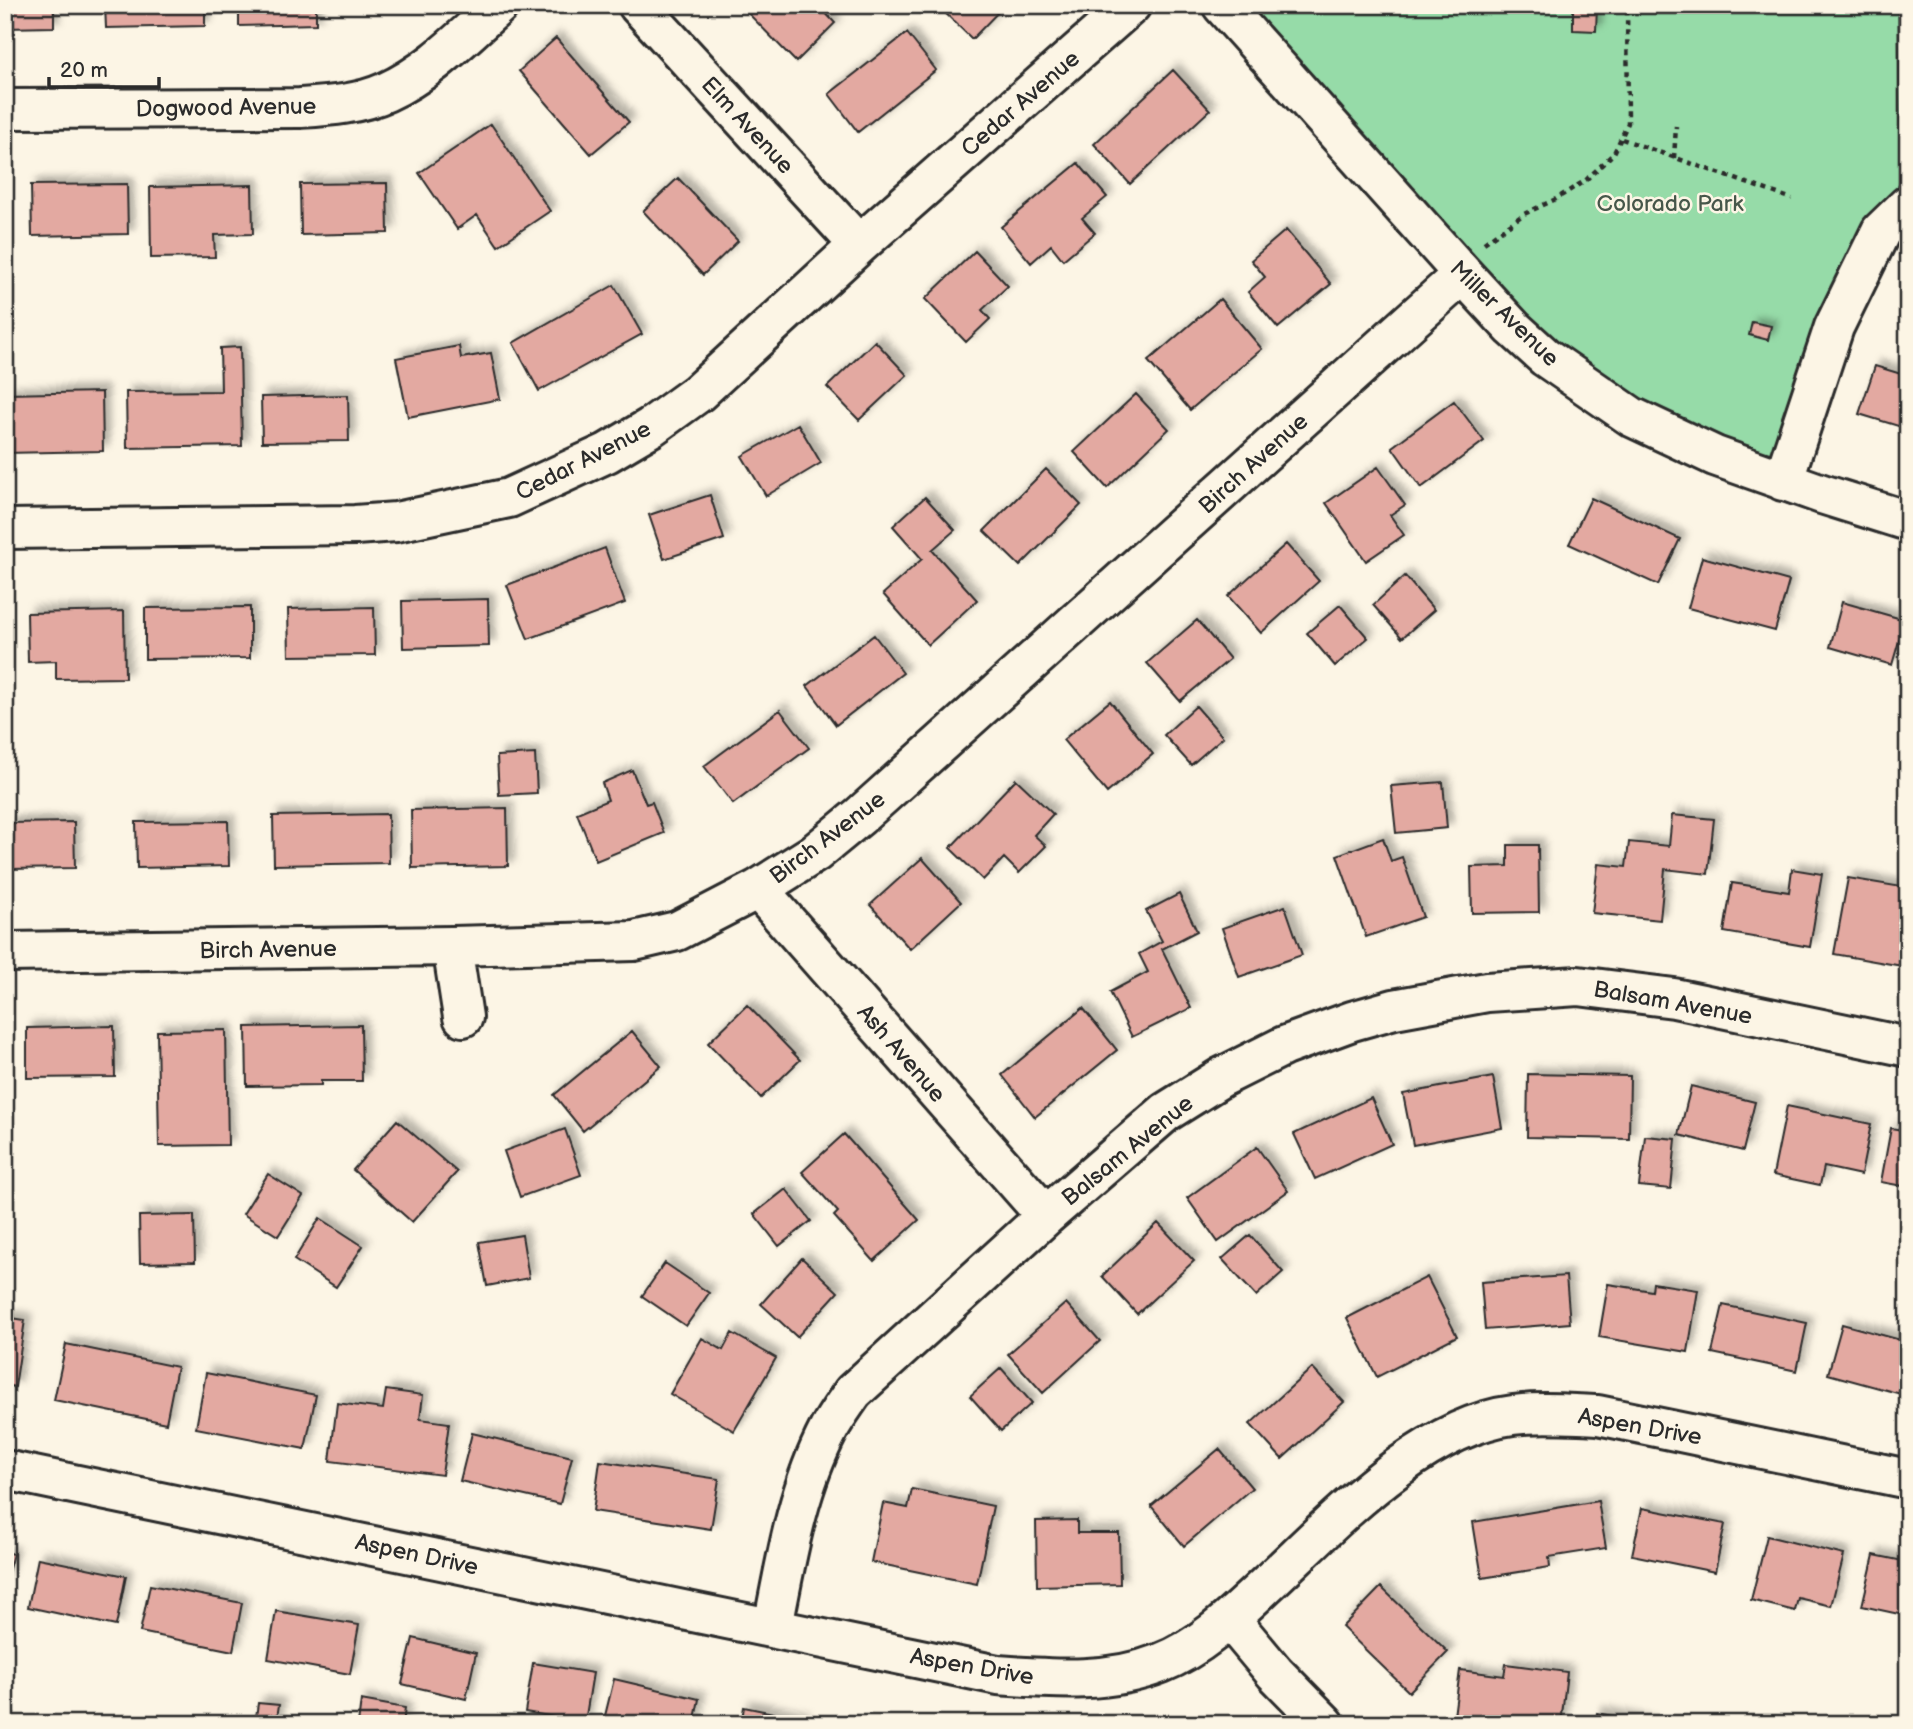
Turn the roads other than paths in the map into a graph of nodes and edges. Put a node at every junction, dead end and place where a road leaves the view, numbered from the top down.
1 (499, 5) edge
2 (638, 5) edge
3 (1131, 5) edge
4 (1222, 5) edge
5 (5, 109) edge
6 (1908, 205) edge
7 (859, 246) junction
8 (1473, 259) junction
9 (1783, 481) junction
10 (1908, 521) edge
11 (5, 529) edge
12 (758, 889) junction
13 (452, 946) junction
14 (5, 952) edge
15 (463, 1017) dead end
16 (1908, 1047) edge
17 (1046, 1216) junction
18 (5, 1470) edge
19 (1908, 1479) edge
20 (1230, 1619) junction
21 (773, 1627) junction
22 (1325, 1724) edge

1 - 5 street, Dogwood Avenue
2 - 7 street, Elm Avenue
3 - 7 street, Cedar Avenue
4 - 8 street, Miller Avenue
6 - 9 street
7 - 11 street, Cedar Avenue
8 - 9 street, Miller Avenue
8 - 12 street, Birch Avenue
9 - 10 street, Miller Avenue
12 - 13 street, Birch Avenue
12 - 17 street, Ash Avenue
13 - 14 street, Birch Avenue
13 - 15 street
16 - 17 street, Balsam Avenue
17 - 21 street, Balsam Avenue
18 - 21 street, Aspen Drive
19 - 20 street, Aspen Drive
20 - 21 street, Aspen Drive
20 - 22 street

